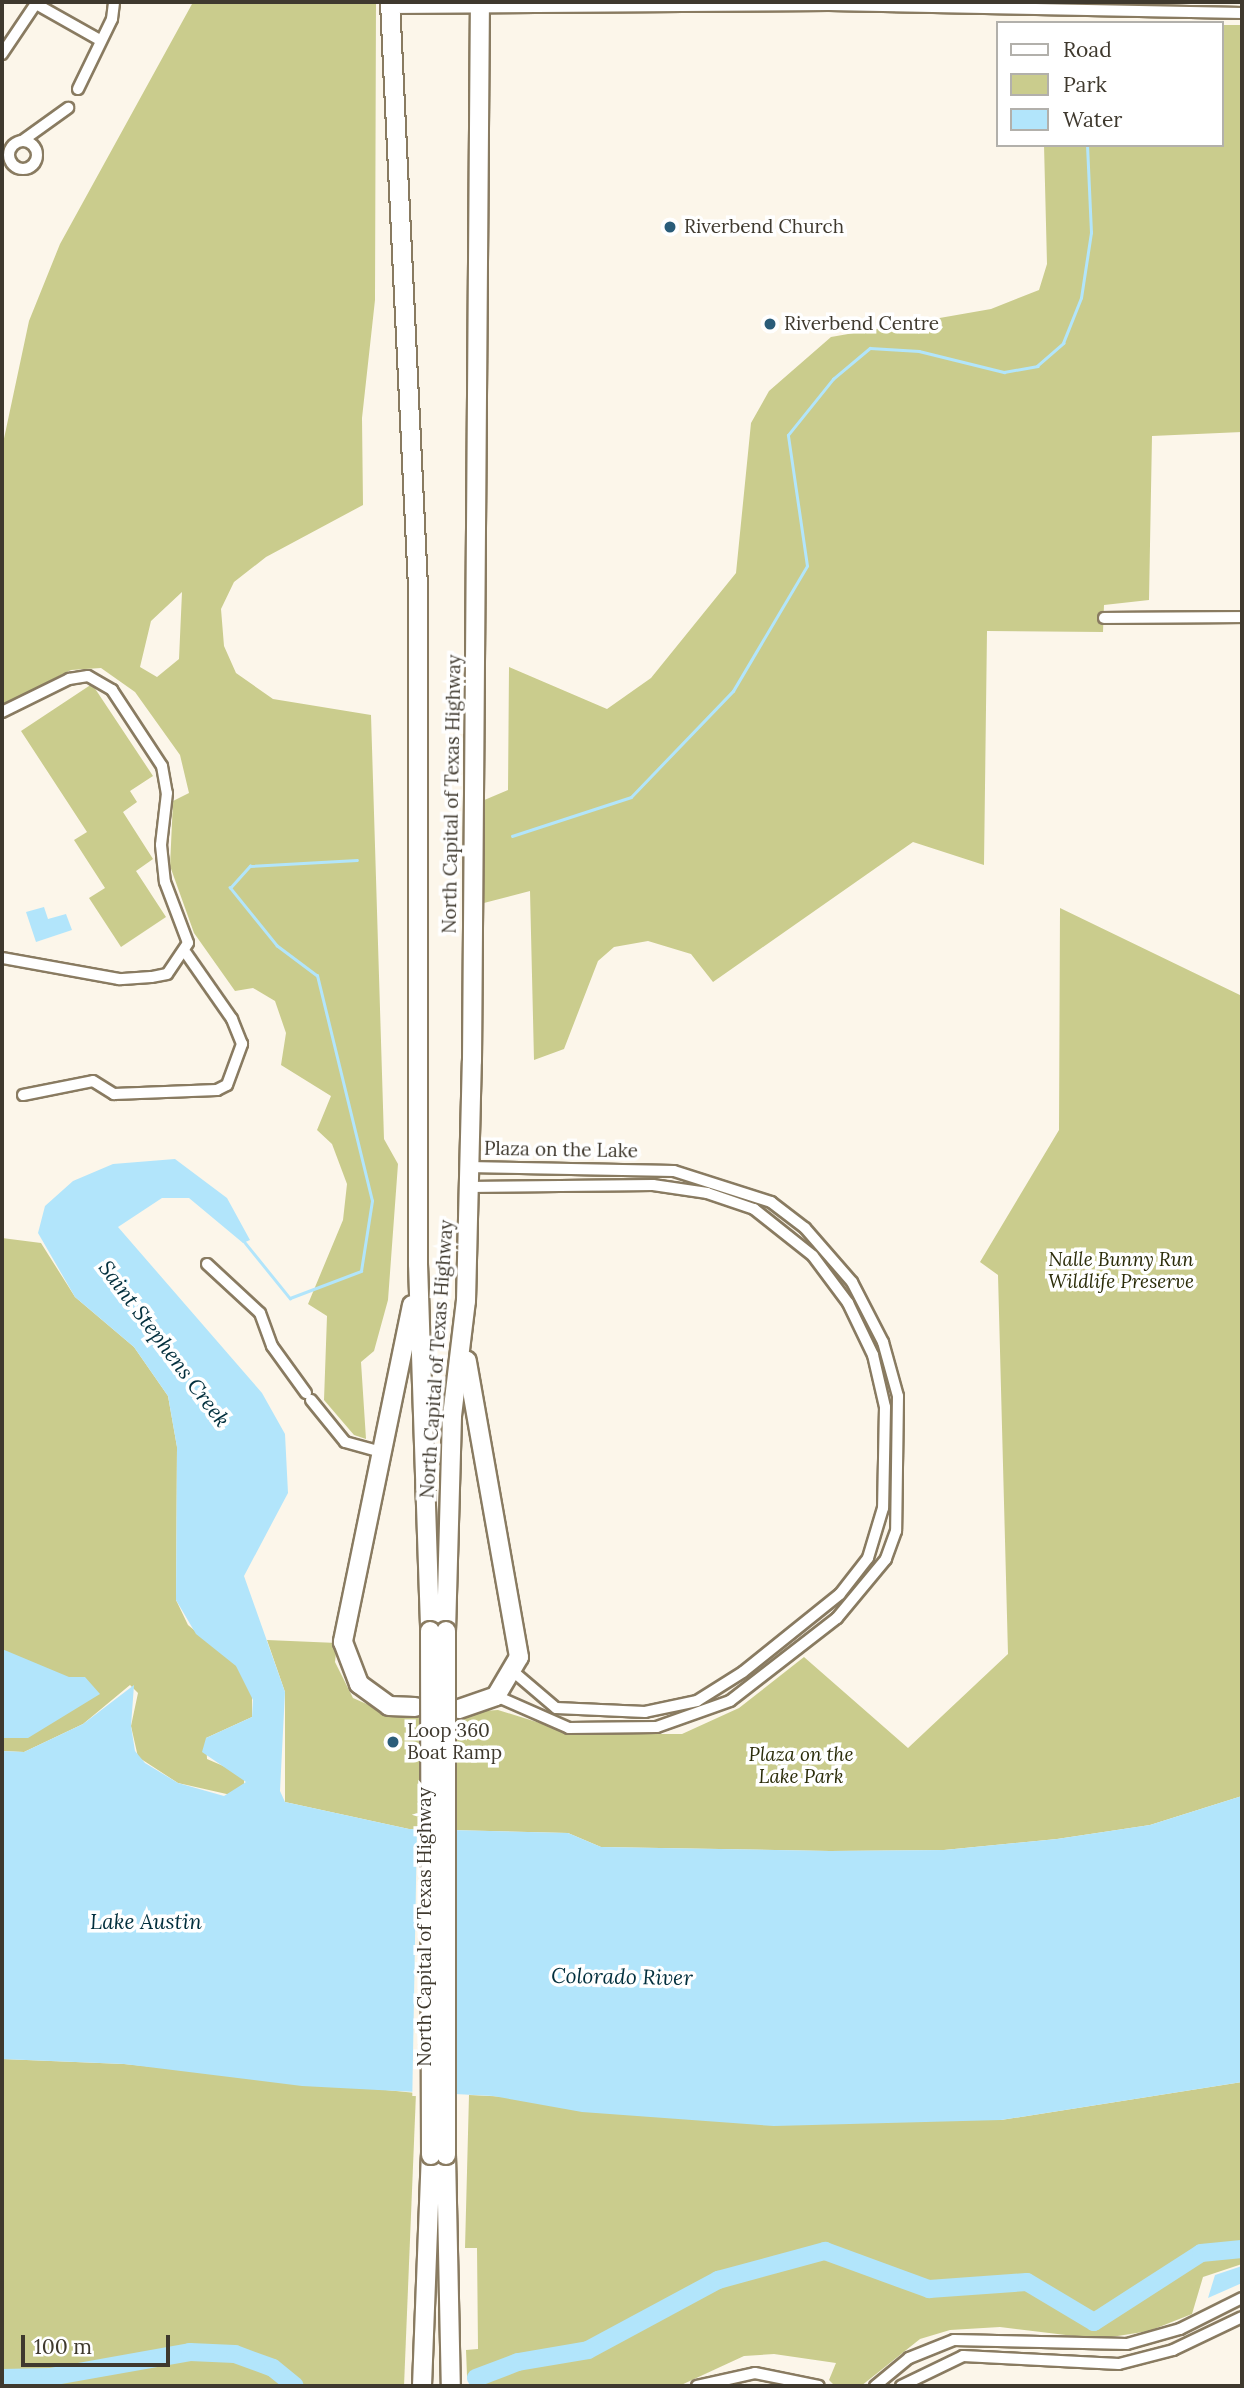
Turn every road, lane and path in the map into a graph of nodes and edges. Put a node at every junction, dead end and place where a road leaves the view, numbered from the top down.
1 (36, 3) edge
2 (111, 3) edge
3 (480, 3) edge
4 (390, 5) edge
5 (1242, 13) edge
6 (100, 40) junction
7 (2, 54) edge
8 (78, 89) dead end
9 (68, 108) dead end
10 (2, 140) edge
11 (22, 141) junction
12 (11, 149) junction
13 (1242, 617) edge
14 (1104, 618) dead end
15 (2, 712) edge
16 (186, 953) junction
17 (2, 958) edge
18 (23, 1095) dead end
19 (468, 1167) junction
20 (654, 1169) junction
21 (653, 1185) junction
22 (468, 1187) junction
23 (823, 1246) junction
24 (813, 1256) junction
25 (207, 1264) dead end
26 (418, 1264) junction
27 (465, 1322) junction
28 (885, 1435) junction
29 (897, 1437) junction
30 (385, 1453) junction
31 (827, 1606) junction
32 (838, 1618) junction
33 (438, 1631) junction
34 (515, 1673) junction
35 (496, 1696) junction
36 (415, 1707) dead end
37 (458, 1709) dead end
38 (438, 2155) junction
39 (1242, 2298) edge
40 (1242, 2317) edge
41 (422, 2386) edge
42 (451, 2386) edge
43 (697, 2386) edge
44 (819, 2386) edge
45 (875, 2386) edge
46 (901, 2386) edge

1 - 6 street
1 - 7 street
2 - 6 street
3 - 4 street
3 - 5 street
3 - 19 highway, North Capital of Texas Highway
4 - 26 highway, North Capital of Texas Highway
6 - 8 street
9 - 11 street
10 - 12 street
11 - 12 street
11 - 12 street
13 - 14 street
15 - 16 street
16 - 17 street
16 - 18 street
19 - 20 street, Plaza on the Lake
19 - 22 highway, North Capital of Texas Highway
20 - 21 street, Plaza on the Lake
20 - 23 street, Plaza on the Lake
21 - 22 street, Plaza on the Lake
21 - 24 street, Plaza on the Lake
22 - 27 highway, North Capital of Texas Highway
23 - 24 street
23 - 29 street, Plaza on the Lake
24 - 28 street, Plaza on the Lake
25 - 30 street
26 - 30 highway
26 - 33 highway, North Capital of Texas Highway
27 - 33 highway, North Capital of Texas Highway
27 - 34 highway
28 - 29 street
28 - 31 street, Plaza on the Lake
29 - 32 street, Plaza on the Lake
30 - 36 highway
31 - 32 street
31 - 34 street, Plaza on the Lake
32 - 35 street, Plaza on the Lake
33 - 38 highway, North Capital of Texas Highway, bridge
34 - 35 highway
35 - 37 highway
38 - 41 highway, North Capital of Texas Highway
38 - 42 highway, North Capital of Texas Highway
39 - 45 street
40 - 46 street
43 - 44 street

